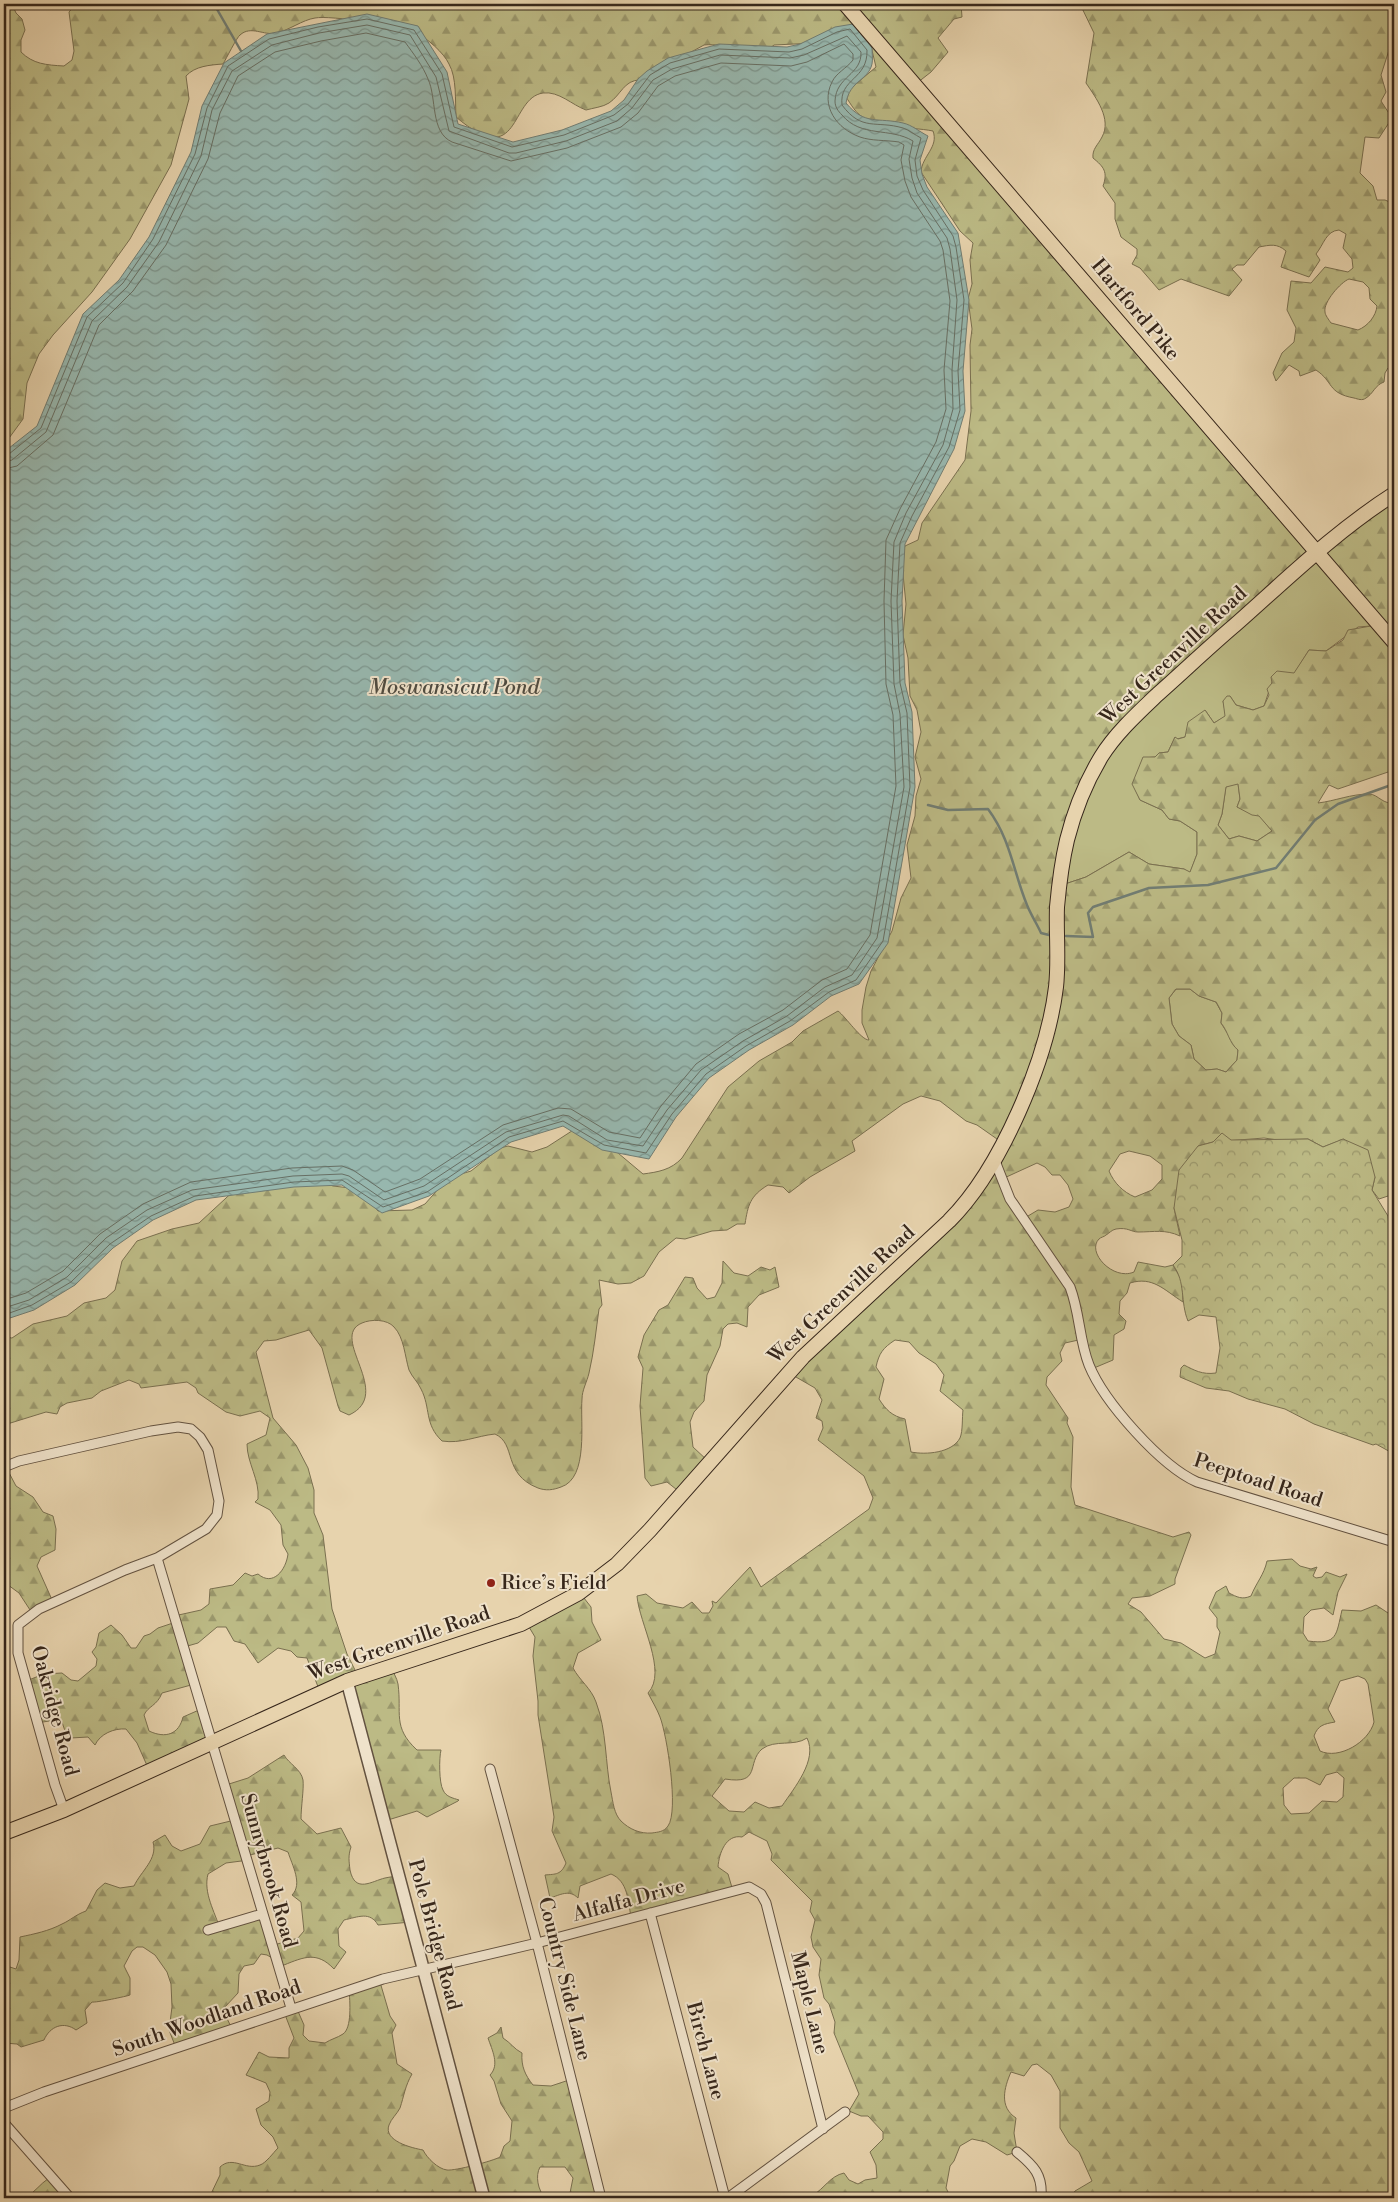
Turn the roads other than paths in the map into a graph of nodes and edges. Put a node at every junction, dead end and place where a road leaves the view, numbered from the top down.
1 (845, 4) edge
2 (1394, 494) edge
3 (1315, 553) junction
4 (1394, 642) edge
5 (995, 1160) junction
6 (4, 1467) edge
7 (1394, 1542) edge
8 (157, 1558) junction
9 (347, 1681) junction
10 (213, 1743) junction
11 (490, 1769) dead end
12 (64, 1810) junction
13 (4, 1833) edge
14 (756, 1890) joint
15 (650, 1913) junction
16 (262, 1914) junction
17 (208, 1930) dead end
18 (537, 1943) junction
19 (423, 1968) junction
20 (290, 2008) junction
21 (4, 2108) edge
22 (845, 2112) dead end
23 (4, 2123) edge
24 (823, 2129) junction
25 (1017, 2152) dead end
26 (70, 2198) edge
27 (484, 2198) edge
28 (601, 2198) edge
29 (727, 2198) edge
30 (1041, 2198) edge

1 - 3 main road, Hartford Pike
2 - 3 main road, West Greenville Road
3 - 4 main road, Hartford Pike
3 - 5 main road, West Greenville Road
5 - 7 street, Peeptoad Road
5 - 9 main road, West Greenville Road
6 - 8 street
8 - 10 street, Sunnybrook Road
8 - 12 street, Oakridge Road
9 - 10 main road, West Greenville Road
9 - 19 street, Pole Bridge Road
10 - 12 main road, West Greenville Road
10 - 16 street, Sunnybrook Road
11 - 18 street, Country Side Lane
12 - 13 main road, West Greenville Road
14 - 15 street, Alfalfa Drive
14 - 24 street, Maple Lane
15 - 18 street, Alfalfa Drive
15 - 29 street, Birch Lane
16 - 17 street
16 - 20 street, Sunnybrook Road
18 - 19 street, Alfalfa Drive
18 - 28 street, Country Side Lane
19 - 20 street, South Woodland Road
19 - 27 street, Pole Bridge Road
20 - 21 street, South Woodland Road
22 - 24 street
23 - 26 street
24 - 29 street
25 - 30 street

